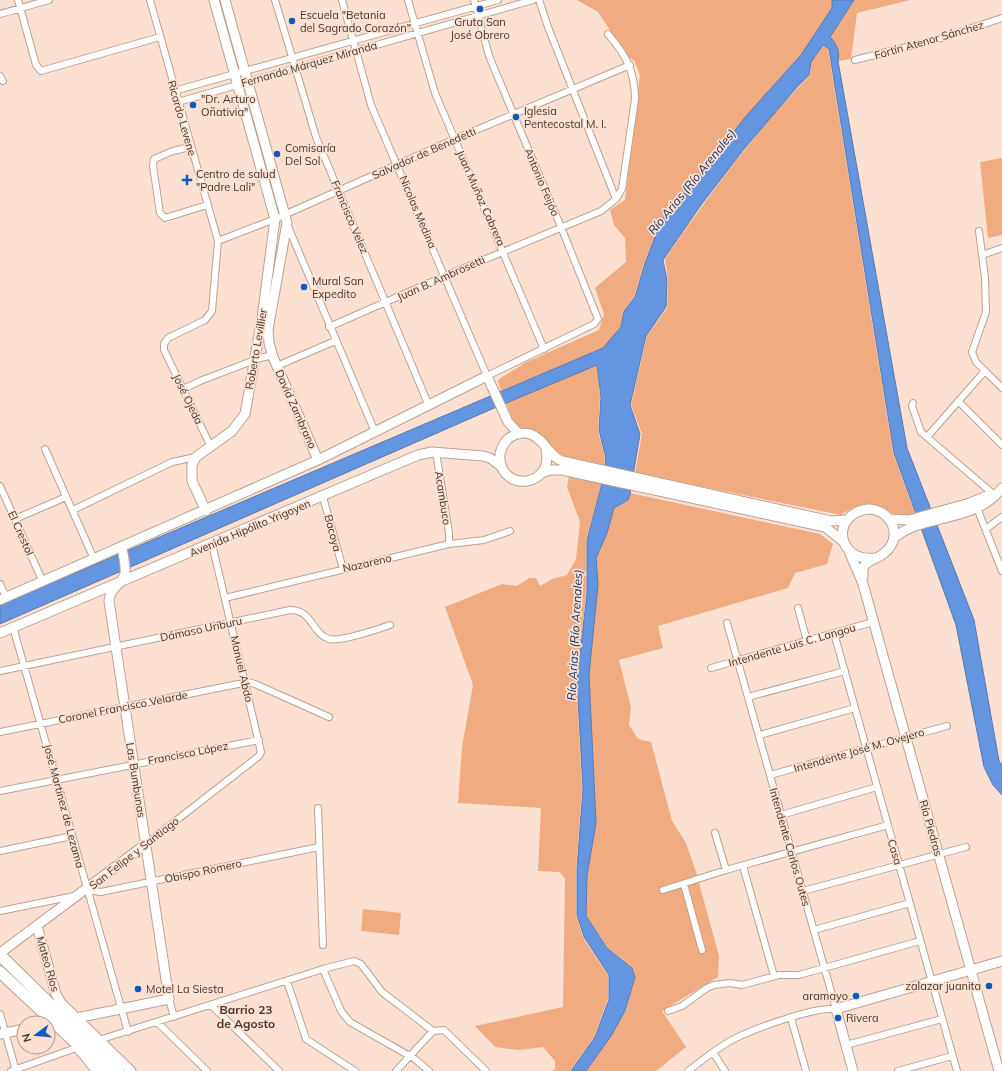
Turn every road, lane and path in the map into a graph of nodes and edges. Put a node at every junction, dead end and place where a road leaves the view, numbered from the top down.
1 (18, 0) edge
2 (49, 0) edge
3 (150, 0) edge
4 (214, 0) edge
5 (225, 0) edge
6 (275, 0) edge
7 (342, 0) edge
8 (408, 0) edge
9 (498, 0) edge
10 (533, 0) edge
11 (539, 0) edge
12 (475, 3) edge
13 (20, 8) junction
14 (0, 14) edge
15 (478, 15) junction
16 (1002, 18) edge
17 (414, 24) junction
18 (417, 33) junction
19 (608, 34) dead end
20 (160, 37) junction
21 (354, 41) junction
22 (356, 50) junction
23 (292, 58) junction
24 (855, 60) dead end
25 (630, 65) junction
26 (295, 68) junction
27 (245, 71) junction
28 (235, 74) junction
29 (248, 81) junction
30 (238, 84) junction
31 (573, 90) junction
32 (174, 91) junction
33 (178, 102) junction
34 (514, 114) junction
35 (455, 139) junction
36 (190, 147) junction
37 (397, 164) junction
38 (338, 190) junction
39 (616, 199) junction
40 (207, 205) junction
41 (286, 218) junction
42 (275, 219) junction
43 (561, 227) junction
44 (979, 231) dead end
45 (218, 241) junction
46 (1002, 248) edge
47 (504, 251) junction
48 (982, 255) junction
49 (445, 276) junction
50 (386, 302) junction
51 (329, 327) junction
52 (268, 336) joint
53 (335, 341) junction
54 (544, 349) junction
55 (164, 350) joint
56 (254, 360) junction
57 (275, 362) junction
58 (984, 372) junction
59 (487, 376) junction
60 (1002, 388) edge
61 (183, 389) junction
62 (958, 401) junction
63 (913, 403) dead end
64 (429, 406) junction
65 (506, 418) junction
66 (375, 432) junction
67 (519, 434) junction
68 (927, 437) junction
69 (506, 441) junction
70 (1002, 445) edge
71 (211, 447) junction
72 (45, 449) dead end
73 (546, 450) junction
74 (436, 452) junction
75 (196, 457) junction
76 (318, 460) junction
77 (562, 465) junction
78 (502, 467) junction
79 (542, 473) junction
80 (0, 486) edge
81 (654, 486) junction
82 (1002, 487) edge
83 (992, 493) junction
84 (66, 497) junction
85 (323, 497) junction
86 (977, 508) junction
87 (73, 510) junction
88 (206, 511) junction
89 (942, 515) junction
90 (1002, 517) edge
91 (15, 519) junction
92 (889, 519) junction
93 (847, 520) junction
94 (910, 524) junction
95 (986, 529) junction
96 (510, 531) dead end
97 (894, 538) junction
98 (844, 542) junction
99 (212, 544) junction
100 (449, 544) junction
101 (122, 550) junction
102 (849, 551) junction
103 (94, 558) junction
104 (876, 558) junction
105 (343, 569) junction
106 (1002, 569) edge
107 (125, 572) junction
108 (137, 575) junction
109 (42, 580) junction
110 (0, 584) edge
111 (117, 584) junction
112 (863, 584) junction
113 (3, 598) edge
114 (225, 598) junction
115 (798, 608) dead end
116 (873, 622) junction
117 (232, 623) junction
118 (727, 623) dead end
119 (390, 625) dead end
120 (13, 627) junction
121 (0, 633) edge
122 (834, 633) junction
123 (807, 641) junction
124 (116, 648) junction
125 (738, 660) junction
126 (25, 666) junction
127 (711, 668) dead end
128 (0, 671) edge
129 (845, 671) junction
130 (246, 683) junction
131 (748, 697) junction
132 (124, 706) junction
133 (855, 708) junction
134 (329, 717) dead end
135 (41, 723) junction
136 (947, 726) dead end
137 (0, 732) edge
138 (760, 735) junction
139 (905, 738) junction
140 (259, 740) junction
141 (261, 748) joint
142 (867, 748) junction
143 (133, 764) junction
144 (770, 775) junction
145 (56, 780) junction
146 (877, 787) junction
147 (0, 792) edge
148 (318, 808) dead end
149 (782, 815) junction
150 (888, 825) junction
151 (715, 833) dead end
152 (72, 836) junction
153 (146, 844) junction
154 (319, 847) junction
155 (966, 847) dead end
156 (0, 851) edge
157 (792, 852) junction
158 (938, 854) junction
159 (899, 865) junction
160 (743, 866) junction
161 (726, 870) junction
162 (151, 881) junction
163 (684, 884) junction
164 (663, 890) dead end
165 (803, 891) junction
166 (83, 892) junction
167 (910, 903) junction
168 (0, 911) edge
169 (37, 926) junction
170 (814, 930) junction
171 (920, 941) junction
172 (323, 946) dead end
173 (702, 950) dead end
174 (0, 954) edge
175 (1002, 961) edge
176 (824, 968) junction
177 (323, 969) junction
178 (970, 970) junction
179 (0, 972) edge
180 (774, 976) junction
181 (287, 981) junction
182 (932, 982) junction
183 (169, 999) junction
184 (211, 1005) junction
185 (122, 1009) junction
186 (836, 1009) junction
187 (668, 1011) dead end
188 (0, 1014) edge
189 (43, 1015) edge
190 (174, 1017) junction
191 (78, 1018) junction
192 (791, 1018) junction
193 (942, 1019) junction
194 (66, 1020) junction
195 (56, 1022) edge
196 (157, 1022) junction
197 (56, 1027) edge
198 (56, 1028) edge
199 (16, 1030) edge
200 (433, 1031) junction
201 (128, 1032) junction
202 (2, 1033) edge
203 (99, 1040) junction
204 (846, 1045) junction
205 (76, 1048) junction
206 (714, 1054) junction
207 (409, 1056) junction
208 (952, 1056) junction
209 (14, 1070) edge
210 (94, 1071) edge
211 (99, 1071) edge
212 (106, 1071) edge
213 (118, 1071) edge
214 (131, 1071) edge
215 (207, 1071) edge
216 (279, 1071) edge
217 (355, 1071) edge
218 (396, 1071) edge
219 (429, 1071) edge
220 (486, 1071) edge
221 (688, 1071) edge
222 (725, 1071) edge
223 (806, 1071) edge
224 (854, 1071) edge
225 (898, 1071) edge
226 (957, 1071) edge
227 (999, 1071) edge

1 - 13 street
2 - 13 street
3 - 20 street, Ricardo Levene
4 - 28 street
5 - 27 street
6 - 23 street, Francisco Velez
7 - 21 street, Nicolas Medina
8 - 17 street, Juan Muñoz Cabrera
9 - 12 street, Fernando Márquez Miranda
10 - 15 street, Fernando Márquez Miranda
11 - 31 street
12 - 15 street, Antonio Feijóo
12 - 17 street, Fernando Márquez Miranda
13 - 14 street
13 - 20 street
15 - 18 street, Fernando Márquez Miranda
15 - 34 street, Antonio Feijóo
16 - 24 street, Fortín Atenor Sánchez
17 - 18 street, Juan Muñoz Cabrera
17 - 21 street, Fernando Márquez Miranda
18 - 22 street, Fernando Márquez Miranda
18 - 35 street, Juan Muñoz Cabrera
19 - 25 street
20 - 32 street, Ricardo Levene
21 - 22 street, Nicolas Medina
21 - 23 street, Fernando Márquez Miranda
22 - 26 street, Fernando Márquez Miranda
22 - 37 street, Nicolas Medina
23 - 26 street, Francisco Velez
23 - 27 street, Fernando Márquez Miranda
25 - 31 street, Salvador de Benedetti
25 - 39 street
26 - 29 street, Fernando Márquez Miranda
26 - 38 street, Francisco Velez
27 - 28 street, Fernando Márquez Miranda
27 - 29 street
28 - 30 street
28 - 32 street, Fernando Márquez Miranda
29 - 30 street, Fernando Márquez Miranda
29 - 41 street
30 - 33 street, Fernando Márquez Miranda
30 - 42 street
31 - 34 street, Salvador de Benedetti
31 - 39 street
32 - 33 street, Ricardo Levene
33 - 36 street, Ricardo Levene
34 - 35 street, Salvador de Benedetti
34 - 43 street, Antonio Feijóo
35 - 37 street, Salvador de Benedetti
35 - 47 street, Juan Muñoz Cabrera
36 - 40 street, Ricardo Levene
36 - 40 street
37 - 38 street, Salvador de Benedetti
37 - 49 street, Nicolas Medina
38 - 41 street, Salvador de Benedetti
38 - 50 street, Francisco Velez
39 - 43 street, Juan B. Ambrosetti
40 - 45 street, Ricardo Levene
41 - 42 street, Salvador de Benedetti
41 - 51 street
41 - 52 street, Roberto Levillier
42 - 45 street, Salvador de Benedetti
42 - 56 street, Roberto Levillier
43 - 47 street, Juan B. Ambrosetti
43 - 54 street, Antonio Feijóo
44 - 48 street
45 - 55 street, Ricardo Levene
46 - 48 street
47 - 49 street, Juan B. Ambrosetti
47 - 54 street, Juan Muñoz Cabrera
48 - 58 street
49 - 50 street, Juan B. Ambrosetti
49 - 59 street, Nicolas Medina
50 - 51 street, Juan B. Ambrosetti
50 - 64 street, Francisco Velez
51 - 53 street
52 - 57 street, David Zambrano
53 - 57 street
53 - 66 street
54 - 59 street
55 - 61 street, José Ojeda
56 - 57 street
56 - 61 street
56 - 71 street, Roberto Levillier
57 - 76 street, David Zambrano
58 - 60 street
58 - 62 street
59 - 64 street
59 - 65 street
61 - 71 street, José Ojeda
62 - 68 street
62 - 70 street
63 - 68 street
64 - 66 street
65 - 67 street
65 - 69 street
66 - 76 street
67 - 69 street
67 - 73 street
68 - 83 street
69 - 78 street
71 - 75 street, Roberto Levillier
72 - 84 street
73 - 77 street
73 - 79 street
74 - 78 street, Avenida Hipólito Yrigoyen
74 - 85 street, Avenida Hipólito Yrigoyen
74 - 100 street, Acambuco
75 - 87 street
75 - 88 street
76 - 88 street
77 - 79 street
77 - 81 street
78 - 79 street
80 - 91 street, El Crestol
81 - 93 street
81 - 98 street
82 - 83 street
82 - 86 street
83 - 89 street
84 - 87 street
84 - 91 street
85 - 99 street, Avenida Hipólito Yrigoyen
85 - 105 street, Bacoya
86 - 89 street
86 - 95 street
87 - 103 street
88 - 101 street
89 - 94 street
90 - 95 street
91 - 109 street, El Crestol
92 - 93 street
92 - 94 street
92 - 97 street
93 - 98 street
94 - 97 street
95 - 106 street
96 - 100 street, Nazareno
97 - 104 street
98 - 102 street
99 - 108 street, Avenida Hipólito Yrigoyen
99 - 114 street, Manuel Abdo
100 - 105 street, Nazareno
101 - 103 street
101 - 107 street
102 - 104 street
102 - 112 street, Río Piedras
103 - 109 street
104 - 112 street
105 - 114 street, Nazareno
107 - 108 street
107 - 111 street, Las Bumbunas
108 - 111 street, Avenida Hipólito Yrigoyen
109 - 113 street
110 - 113 street
111 - 120 street, Avenida Hipólito Yrigoyen
111 - 124 street, Las Bumbunas
112 - 116 street, Río Piedras
114 - 117 street, Manuel Abdo
115 - 123 street
116 - 122 street, Intendente Luis C. Langou
116 - 139 street, Río Piedras
117 - 119 street, Dámaso Uriburu
117 - 124 street, Dámaso Uriburu
117 - 130 street, Manuel Abdo
118 - 125 street, Intendente Carlos Outes
120 - 121 street, Avenida Hipólito Yrigoyen
120 - 126 street, José Martínez de Lezama
122 - 123 street, Intendente Luis C. Langou
122 - 129 street, Casa
123 - 125 street, Intendente Luis C. Langou
124 - 126 street, Dámaso Uriburu
124 - 132 street, Las Bumbunas
125 - 127 street, Intendente Luis C. Langou
125 - 131 street, Intendente Carlos Outes
126 - 128 street, Dámaso Uriburu
126 - 135 street, José Martínez de Lezama
129 - 131 street
129 - 133 street, Casa
130 - 132 street, Coronel Francisco Velarde
130 - 134 street
130 - 140 street, Manuel Abdo
131 - 138 street, Intendente Carlos Outes
132 - 135 street, Coronel Francisco Velarde
132 - 143 street, Las Bumbunas
133 - 138 street
133 - 142 street, Casa
135 - 137 street, Coronel Francisco Velarde
135 - 145 street, José Martínez de Lezama
136 - 139 street, Intendente José M. Ovejero
138 - 144 street, Intendente Carlos Outes
139 - 142 street, Intendente José M. Ovejero
139 - 158 street, Río Piedras
140 - 141 street, Manuel Abdo
140 - 143 street, Francisco López
141 - 153 street, San Felipe y Santiago
142 - 144 street, Intendente José M. Ovejero
142 - 146 street, Casa
143 - 145 street, Francisco López
143 - 153 street, Las Bumbunas
144 - 149 street, Intendente Carlos Outes
145 - 147 street, Francisco López
145 - 152 street, José Martínez de Lezama
146 - 149 street
146 - 150 street, Casa
148 - 154 street
149 - 157 street, Intendente Carlos Outes
150 - 157 street
150 - 159 street, Casa
151 - 161 street
152 - 156 street
152 - 166 street, José Martínez de Lezama
153 - 162 street, Las Bumbunas
153 - 166 street, San Felipe y Santiago
154 - 162 street, Obispo Romero
154 - 172 street
155 - 158 street
157 - 160 street
157 - 165 street, Intendente Carlos Outes
158 - 159 street
158 - 178 street, Río Piedras
159 - 165 street
159 - 167 street, Casa
160 - 161 street
160 - 180 street
161 - 163 street
162 - 166 street, Obispo Romero
162 - 183 street, Las Bumbunas
163 - 164 street
163 - 173 street
165 - 170 street, Intendente Carlos Outes
166 - 168 street, Obispo Romero
166 - 169 street, San Felipe y Santiago
166 - 185 street, José Martínez de Lezama
167 - 170 street
167 - 171 street, Casa
169 - 174 street, San Felipe y Santiago
169 - 191 street, Mateo Ríos
170 - 176 street, Intendente Carlos Outes
171 - 176 street
171 - 182 street, Casa
174 - 194 highway
175 - 178 street
176 - 180 street
176 - 186 street, Intendente Carlos Outes
177 - 181 street
177 - 200 street
177 - 207 street
178 - 182 street
178 - 227 street, Río Piedras
179 - 189 highway
180 - 187 street
181 - 184 street
181 - 217 street
182 - 186 street
182 - 193 street, Casa
183 - 185 street
183 - 190 street, Las Bumbunas
184 - 190 street
184 - 216 street
185 - 191 street
185 - 201 street, José Martínez de Lezama
186 - 192 street
186 - 204 street, Intendente Carlos Outes
188 - 202 street
190 - 196 street
191 - 194 street
191 - 203 street, Mateo Ríos
192 - 206 street
192 - 223 street
193 - 204 street
193 - 208 street, Casa
194 - 195 street
194 - 213 highway
196 - 201 street
196 - 215 street
197 - 212 highway
198 - 205 street
199 - 202 street
200 - 207 street
200 - 220 street
201 - 203 street
202 - 209 street
203 - 214 street, Mateo Ríos
204 - 224 street, Intendente Carlos Outes
205 - 209 street
205 - 210 street
205 - 211 street
206 - 221 street
206 - 222 street
207 - 218 street
207 - 219 street
208 - 225 street
208 - 226 street, Casa

